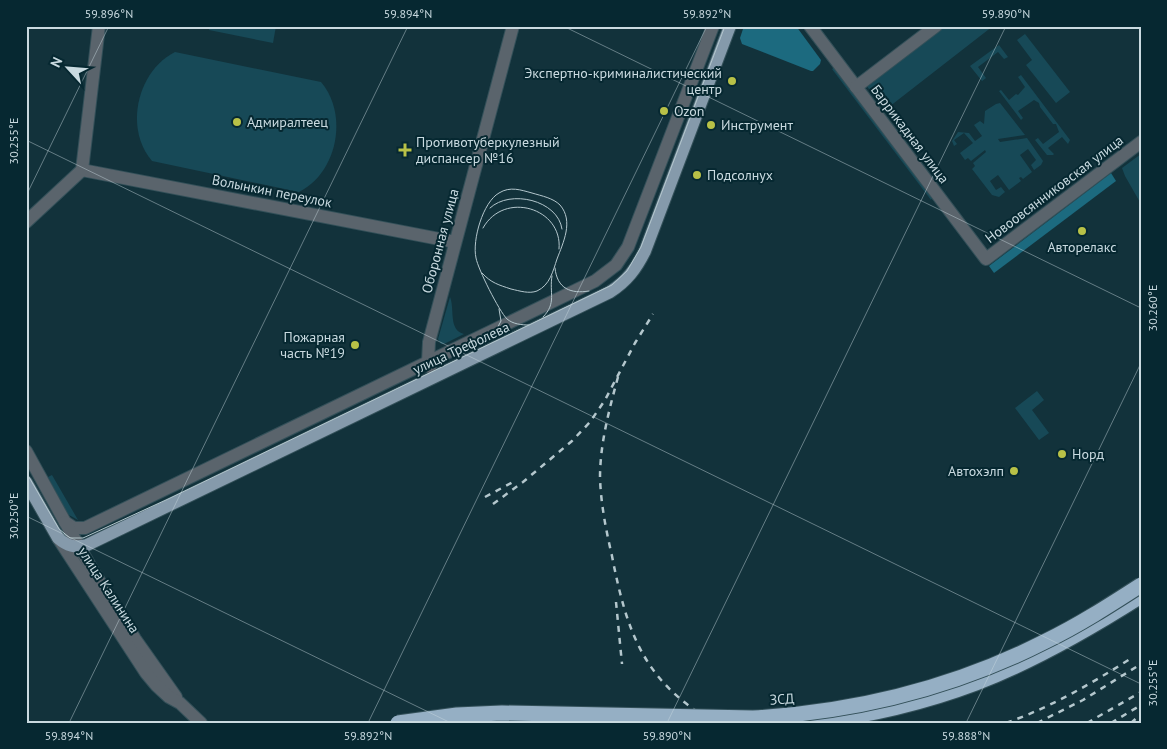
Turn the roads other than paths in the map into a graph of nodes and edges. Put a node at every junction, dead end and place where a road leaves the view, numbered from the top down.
1 (99, 26) edge
2 (513, 26) edge
3 (713, 26) edge
4 (730, 26) edge
5 (810, 26) edge
6 (936, 26) edge
7 (856, 87) junction
8 (1141, 142) edge
9 (82, 170) junction
10 (26, 222) edge
11 (456, 242) junction
12 (986, 259) joint
13 (428, 362) junction
14 (435, 377) junction
15 (26, 451) edge
16 (26, 482) edge
17 (74, 534) junction
18 (58, 538) junction
19 (72, 560) junction
20 (1141, 585) edge
21 (1141, 596) edge
22 (180, 703) junction
23 (201, 723) edge
24 (398, 723) edge
25 (474, 723) edge
26 (554, 723) edge
27 (810, 723) edge

1 - 9 street
2 - 11 street, Оборонная улица
3 - 13 street, улица Трефолева
4 - 14 main road, улица Трефолева
5 - 7 street, Баррикадная улица
6 - 7 street
7 - 12 street, Баррикадная улица
8 - 12 street, Новоовсянниковская улица
9 - 10 street
9 - 11 street, Волынкин переулок
11 - 13 street, Оборонная улица
13 - 14 street
13 - 17 street, улица Трефолева
14 - 17 main road, улица Трефолева
15 - 17 street, улица Калинина
16 - 18 main road, улица Калинина
17 - 18 main road
17 - 19 street
17 - 22 street, улица Калинина
18 - 19 street, улица Калинина
19 - 22 street, улица Калинина
20 - 24 highway, ЗСД, bridge
21 - 27 highway
22 - 23 street, улица Калинина
25 - 26 highway

